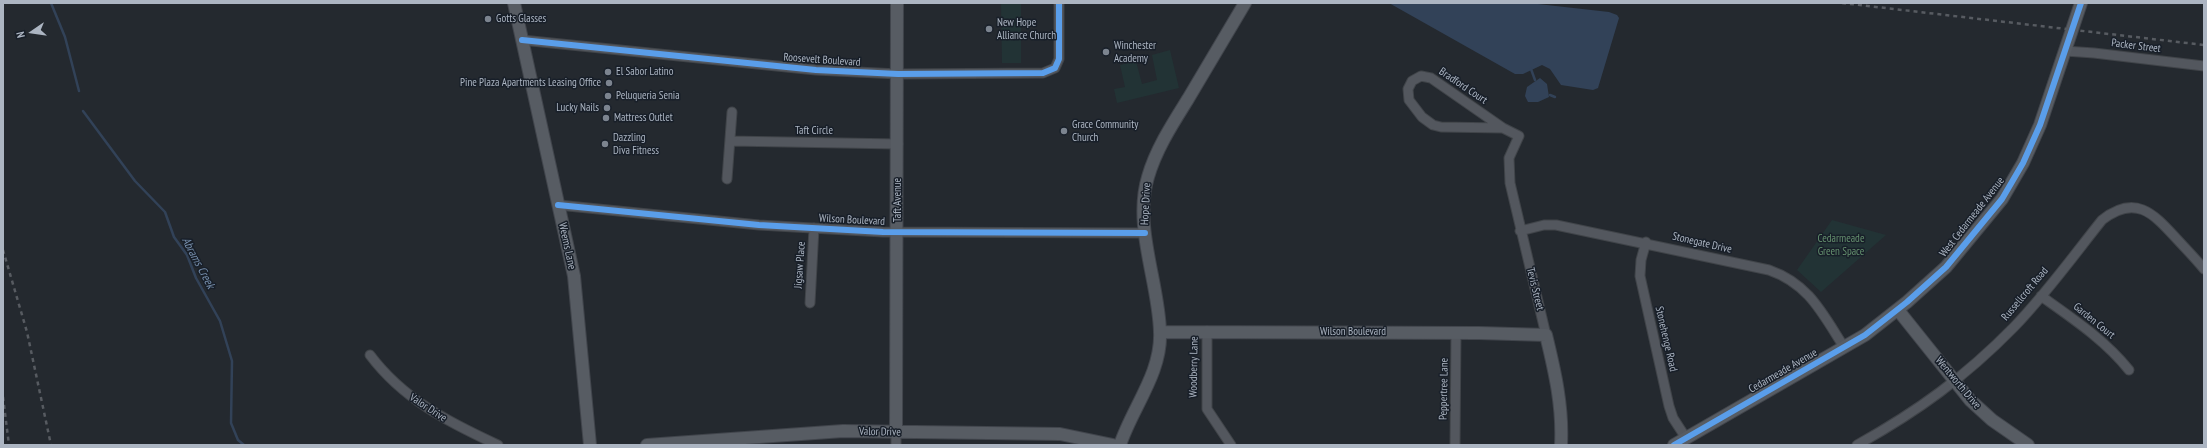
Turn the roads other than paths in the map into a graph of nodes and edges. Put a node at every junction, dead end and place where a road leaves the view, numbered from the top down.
1 (514, 3) edge
2 (897, 3) edge
3 (1059, 3) edge
4 (1245, 3) edge
5 (2082, 3) edge
6 (522, 40) junction
7 (2065, 51) junction
8 (2204, 66) edge
9 (898, 74) junction
10 (732, 112) dead end
11 (1503, 128) junction
12 (1519, 136) joint
13 (730, 141) junction
14 (898, 144) junction
15 (727, 179) dead end
16 (558, 205) junction
17 (814, 228) junction
18 (1520, 231) junction
19 (898, 232) junction
20 (1145, 233) junction
21 (1646, 242) junction
22 (2202, 264) edge
23 (2041, 296) junction
24 (810, 303) dead end
25 (1898, 310) junction
26 (1207, 331) junction
27 (1160, 332) junction
28 (1456, 332) junction
29 (1546, 335) junction
30 (1844, 347) junction
31 (370, 355) dead end
32 (2129, 370) dead end
33 (1956, 381) junction
34 (896, 432) junction
35 (1686, 438) junction
36 (498, 445) edge
37 (590, 445) edge
38 (647, 445) edge
39 (896, 445) edge
40 (1113, 445) edge
41 (1120, 445) edge
42 (1231, 445) edge
43 (1455, 445) edge
44 (1560, 445) edge
45 (1674, 445) edge
46 (1857, 445) edge
47 (2028, 445) edge

1 - 6 street, Weems Lane
2 - 9 street, Taft Avenue
3 - 9 street, Roosevelt Boulevard
4 - 20 street, Hope Drive
5 - 7 street, West Cedarmeade Avenue
6 - 9 street, Roosevelt Boulevard
6 - 16 street, Weems Lane
7 - 8 street, Packer Street
7 - 25 street, West Cedarmeade Avenue
9 - 14 street, Taft Avenue
10 - 13 street
11 - 11 street, Bradford Court
11 - 12 street, Bradford Court
12 - 18 street, Tevis Street
13 - 14 street, Taft Circle
13 - 15 street
14 - 19 street, Taft Avenue
16 - 17 street, Wilson Boulevard
16 - 37 street, Weems Lane
17 - 19 street, Wilson Boulevard
17 - 24 street, Jigsaw Place
18 - 21 street, Stonegate Drive
18 - 29 street, Tevis Street
19 - 20 street, Wilson Boulevard
19 - 34 street, Taft Avenue
20 - 27 street, Hope Drive
21 - 30 street, Stonegate Drive
21 - 35 street, Stonehenge Road
22 - 23 street, Russellcroft Road
23 - 32 street, Garden Court
23 - 33 street, Russellcroft Road
25 - 30 street, Cedarmeade Avenue
25 - 33 street, Wentworth Drive
26 - 27 street, Wilson Boulevard
26 - 28 street, Wilson Boulevard
26 - 42 street, Woodberry Lane
27 - 41 street, Hope Drive
28 - 29 street, Wilson Boulevard
28 - 43 street, Peppertree Lane
29 - 44 street, Tevis Street
30 - 35 street, Cedarmeade Avenue
31 - 36 street, Valor Drive
33 - 46 street, Russellcroft Road
33 - 47 street, Wentworth Drive
34 - 38 street, Valor Drive
34 - 39 street, Taft Avenue
34 - 40 street, Valor Drive
35 - 45 street, Cedarmeade Avenue

